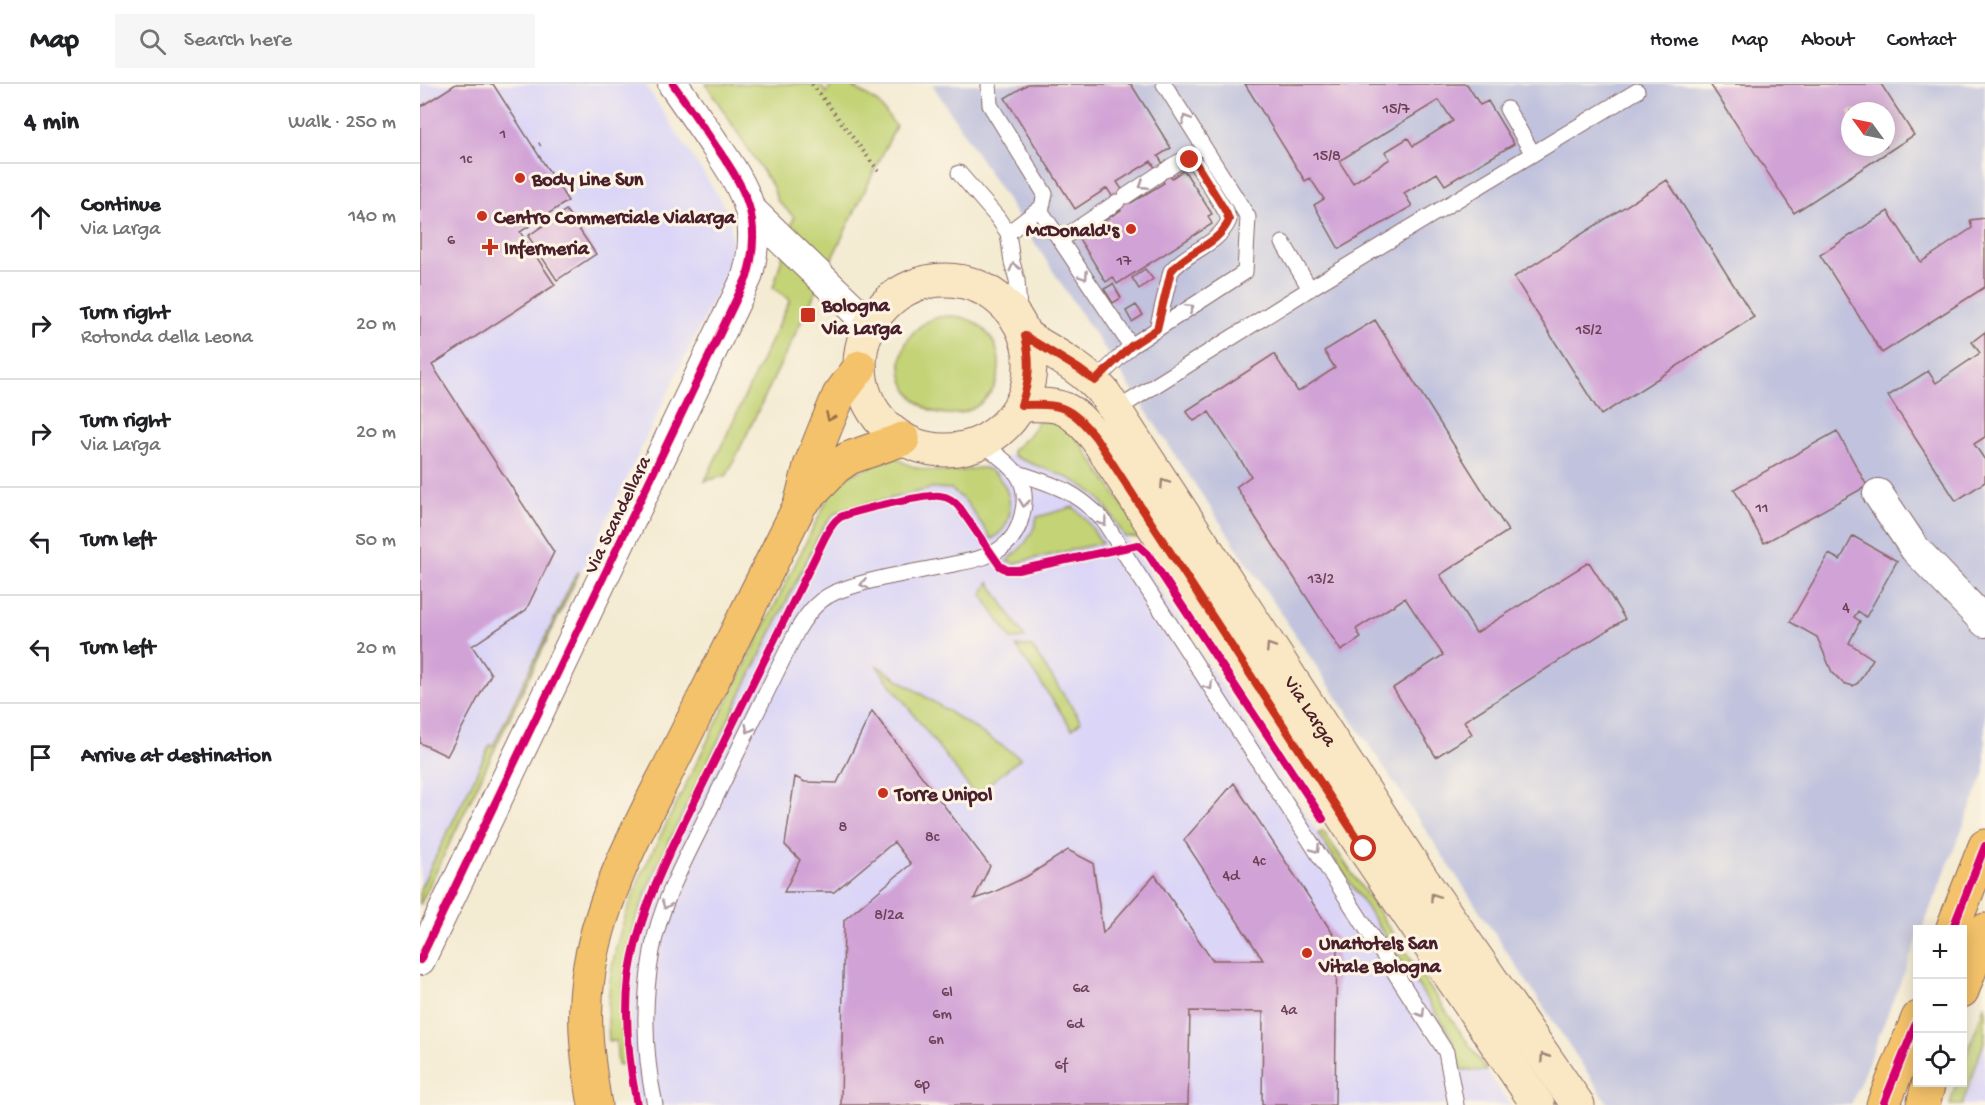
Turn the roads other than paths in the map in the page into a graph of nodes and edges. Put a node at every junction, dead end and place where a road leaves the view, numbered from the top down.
1 (674, 84) edge
2 (989, 84) edge
3 (1164, 84) edge
4 (1637, 91) dead end
5 (1507, 109) dead end
6 (1533, 154) junction
7 (959, 173) dead end
8 (752, 210) junction
9 (1040, 210) junction
10 (1008, 234) junction
11 (1060, 240) junction
12 (1283, 243) dead end
13 (1310, 289) junction
14 (870, 325) junction
15 (1157, 329) junction
16 (1023, 331) junction
17 (1131, 346) junction
18 (860, 367) junction
19 (1095, 381) junction
20 (1021, 405) junction
21 (1116, 410) junction
22 (903, 439) junction
23 (981, 442) junction
24 (1018, 473) junction
25 (1878, 494) dead end
26 (800, 505) junction
27 (1985, 622) edge
28 (1985, 846) edge
29 (1976, 935) edge
30 (420, 960) edge
31 (1965, 979) edge
32 (1913, 1028) edge
33 (1928, 1087) edge
34 (595, 1105) edge
35 (655, 1105) edge
36 (1456, 1105) edge
37 (1538, 1105) edge
38 (1578, 1105) edge
39 (1883, 1105) edge
40 (1923, 1105) edge

1 - 8 street, Via Scandellara
2 - 9 lane
15 -> 3 lane
4 - 6 lane
5 - 6 lane
6 - 13 lane
7 - 10 lane
8 - 14 street
8 - 30 street, Via Scandellara
9 - 10 lane
9 - 11 lane
16 -> 10 lane
15 -> 11 lane
11 -> 17 lane
12 - 13 lane
13 - 21 lane
14 - 16 main road
14 - 18 main road
15 - 17 lane
16 - 19 main road, Via Larga
16 - 20 main road
17 - 19 lane
18 - 22 main road
18 -> 26 main road
19 - 21 main road, Via Larga
20 - 23 main road
20 - 37 main road, Via Larga
38 -> 21 main road, Via Larga
22 - 23 main road
22 - 26 main road
23 - 24 lane
24 -> 35 lane
24 -> 36 lane
25 - 27 street
26 - 34 main road
28 - 29 main road
29 - 31 main road
32 - 39 main road
33 - 40 main road

